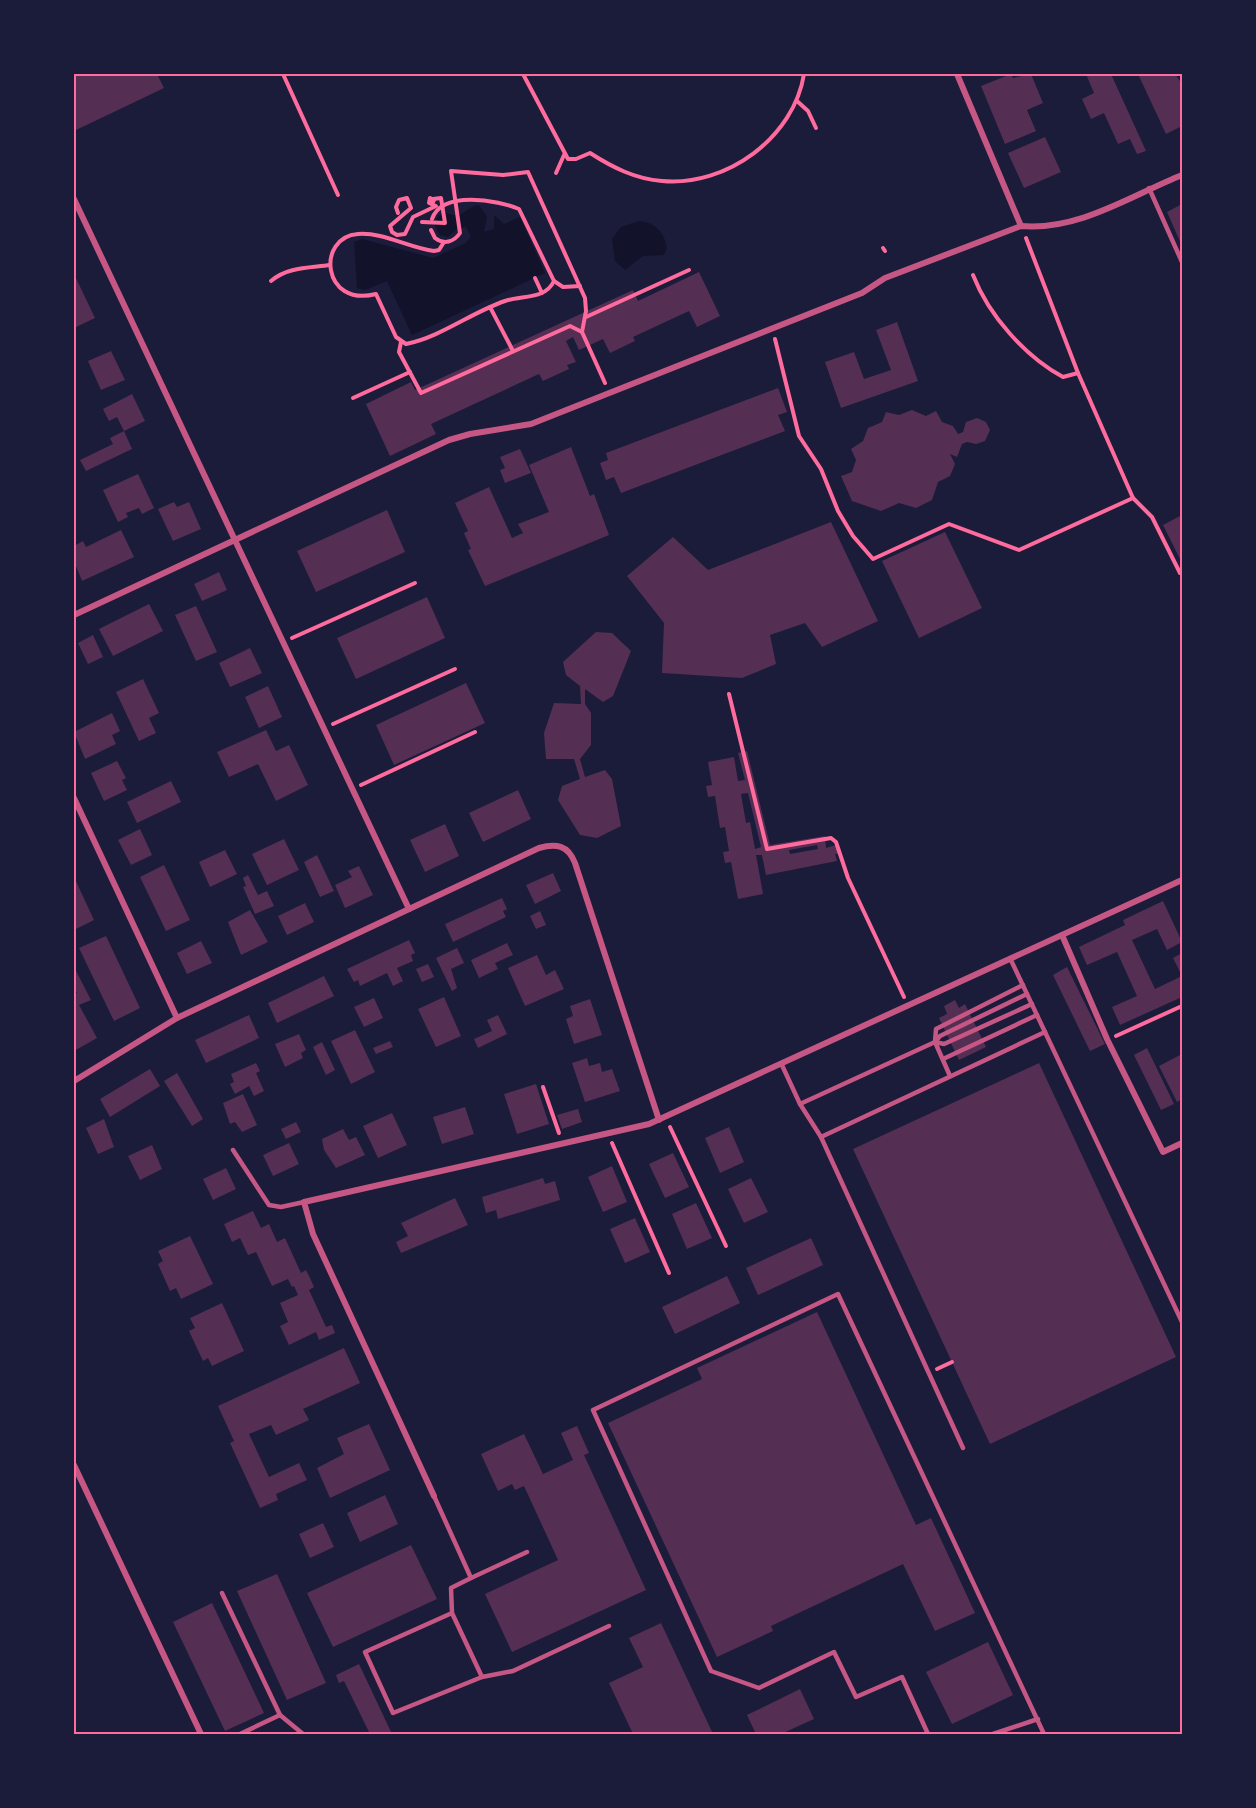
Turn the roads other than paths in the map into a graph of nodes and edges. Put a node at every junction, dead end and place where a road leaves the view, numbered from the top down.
1 (957, 74) edge
2 (1182, 174) edge
3 (1149, 188) junction
4 (74, 199) edge
5 (1022, 226) junction
6 (1182, 262) edge
7 (235, 540) junction
8 (74, 615) edge
9 (74, 798) edge
10 (1182, 880) edge
11 (409, 909) junction
12 (1062, 935) junction
13 (1010, 958) junction
14 (1023, 985) junction
15 (1027, 994) junction
16 (1032, 1004) junction
17 (1037, 1015) junction
18 (177, 1018) junction
19 (1045, 1032) junction
20 (935, 1042) junction
21 (943, 1059) junction
22 (781, 1063) junction
23 (950, 1076) junction
24 (74, 1081) edge
25 (800, 1104) junction
26 (662, 1118) junction
27 (821, 1137) junction
28 (1182, 1143) edge
29 (233, 1150) dead end
30 (304, 1202) junction
31 (1182, 1322) edge
32 (963, 1448) dead end
33 (74, 1465) edge
34 (434, 1496) joint
35 (527, 1552) dead end
36 (471, 1578) junction
37 (222, 1593) dead end
38 (452, 1613) junction
39 (609, 1626) dead end
40 (482, 1677) junction
41 (280, 1715) junction
42 (1038, 1719) junction
43 (201, 1734) edge
44 (240, 1734) edge
45 (303, 1734) edge
46 (928, 1734) edge
47 (993, 1734) edge
48 (1044, 1734) edge

1 - 5 street
2 - 3 street
3 - 5 street
3 - 6 lane
4 - 7 street
5 - 7 street
7 - 8 street
7 - 11 street
9 - 18 street
10 - 12 street
11 - 18 street
11 - 26 street
12 - 13 street
12 - 28 street
13 - 14 lane
13 - 22 street
14 - 15 lane
14 - 20 lane
15 - 16 lane
15 - 20 lane
16 - 17 lane
16 - 20 lane
17 - 19 lane
17 - 21 lane
18 - 24 street
19 - 23 lane
19 - 31 lane
20 - 21 lane
20 - 25 lane
21 - 23 lane
22 - 25 lane
22 - 26 street
23 - 27 lane
25 - 27 lane
26 - 30 street
27 - 32 lane
29 - 30 lane
30 - 34 street
33 - 43 street
34 - 36 lane
35 - 36 lane
36 - 38 lane
37 - 41 lane
38 - 40 lane
38 - 40 lane
39 - 40 lane
41 - 44 lane
41 - 45 lane
42 - 46 lane
42 - 47 lane
42 - 48 lane

